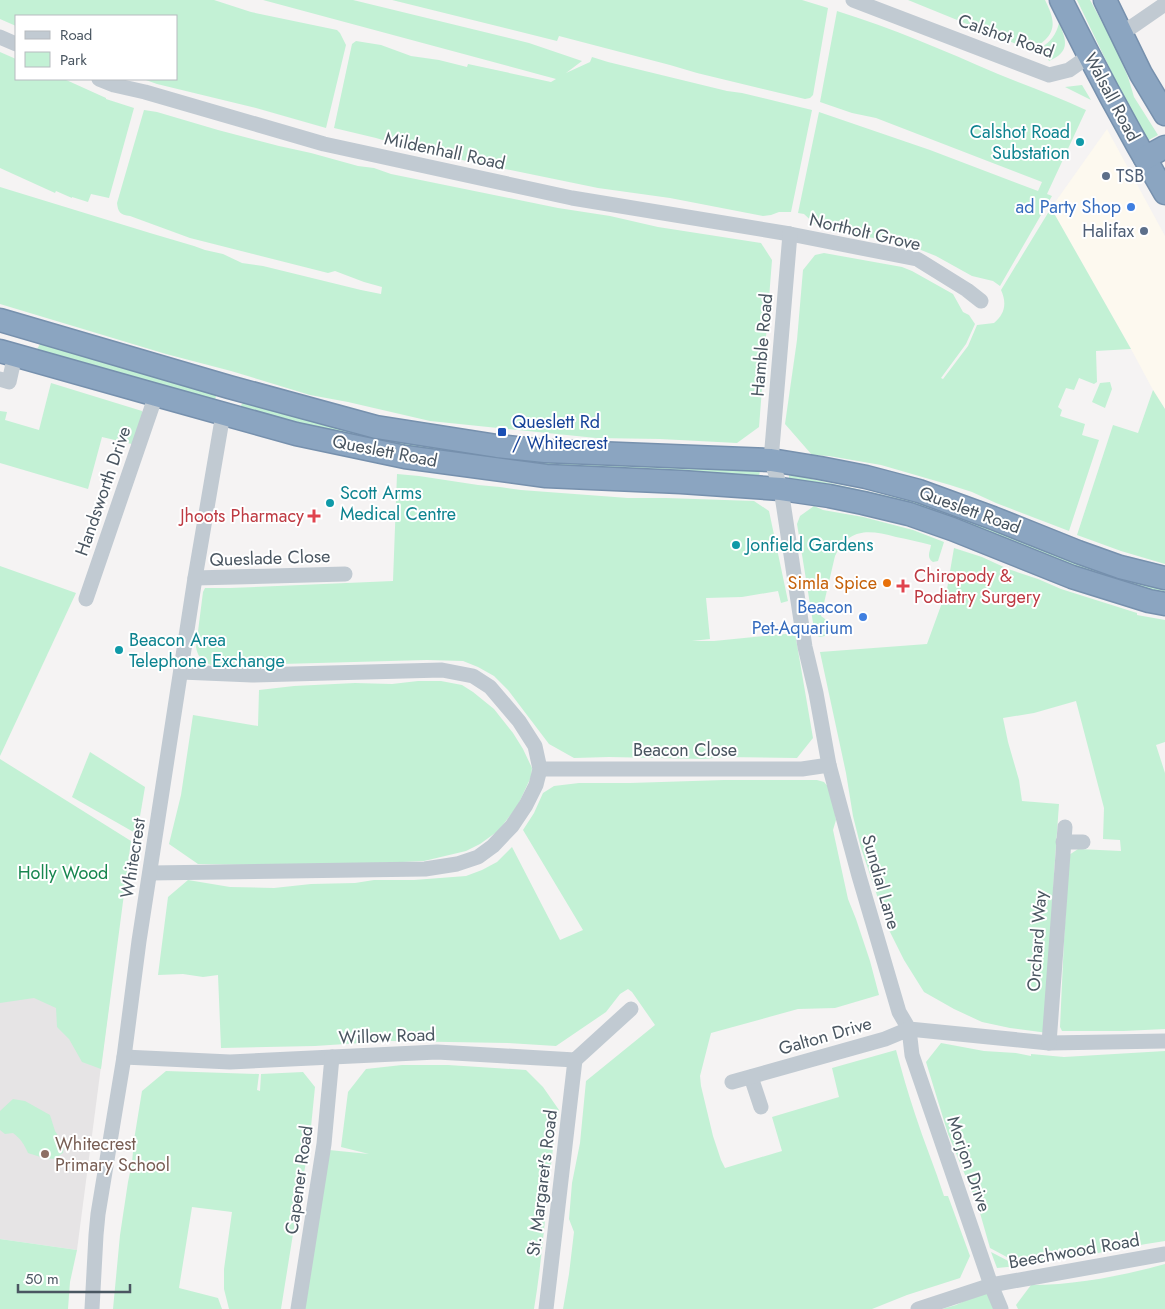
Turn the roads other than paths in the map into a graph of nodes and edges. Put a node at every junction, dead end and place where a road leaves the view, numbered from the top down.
1 (853, 0) edge
2 (1061, 0) edge
3 (1105, 0) edge
4 (1165, 4) edge
5 (1121, 32) junction
6 (0, 37) edge
7 (15, 44) edge
8 (1089, 56) junction
9 (101, 80) edge
10 (1165, 114) edge
11 (1165, 147) edge
12 (1145, 158) junction
13 (1165, 193) edge
14 (790, 234) junction
15 (981, 301) dead end
16 (0, 320) edge
17 (25, 327) junction
18 (7, 353) edge
19 (0, 379) edge
20 (229, 387) junction
21 (156, 395) junction
22 (223, 414) junction
23 (771, 460) junction
24 (781, 489) junction
25 (346, 574) dead end
26 (195, 578) junction
27 (1165, 578) edge
28 (86, 599) dead end
29 (1165, 604) edge
30 (181, 672) junction
31 (829, 765) junction
32 (540, 769) junction
33 (1083, 842) dead end
34 (150, 873) junction
35 (631, 1010) dead end
36 (909, 1029) junction
37 (1165, 1041) edge
38 (1049, 1043) junction
39 (124, 1057) junction
40 (332, 1057) junction
41 (575, 1060) junction
42 (751, 1077) junction
43 (732, 1082) dead end
44 (762, 1107) dead end
45 (1165, 1254) edge
46 (990, 1285) junction
47 (92, 1309) edge
48 (298, 1309) edge
49 (546, 1309) edge
50 (918, 1309) edge
51 (1001, 1309) edge

1 - 8 street, Calshot Road
2 - 8 highway, Walsall Road
3 - 5 highway, Walsall Road
4 - 5 street
5 - 10 highway, Walsall Road
6 - 7 street
8 - 12 highway, Walsall Road
9 - 14 street, Mildenhall Road
11 - 12 highway
12 - 13 highway, Walsall Road
14 - 15 street, Northolt Grove
14 - 23 street, Hamble Road
16 - 17 highway, Queslett Road
17 - 18 highway
17 - 20 highway, Queslett Road
18 - 19 street
18 - 21 highway, Queslett Road
20 - 22 highway
20 - 23 highway, Queslett Road
21 - 22 highway, Queslett Road
21 - 28 street, Handsworth Drive
22 - 24 highway, Queslett Road
22 - 26 street, Whitecrest
23 - 24 street
23 - 27 highway, Queslett Road
24 - 29 highway, Queslett Road
24 - 31 street, Sundial Lane
25 - 26 street, Queslade Close
26 - 30 street, Whitecrest
30 - 32 street
30 - 34 street, Whitecrest
31 - 32 street, Beacon Close
31 - 36 street, Sundial Lane
32 - 34 street
33 - 38 street, Orchard Way
34 - 39 street, Whitecrest
35 - 41 street
36 - 38 street
36 - 42 street, Galton Drive
36 - 46 street, Morjon Drive
37 - 38 street
39 - 40 street, Willow Road
39 - 47 street, Whitecrest
40 - 41 street, Willow Road
40 - 48 street, Capener Road
41 - 49 street, St. Margaret's Road
42 - 43 street, Galton Drive
42 - 44 street
45 - 46 street, Beechwood Road
46 - 50 street, Beechwood Road
46 - 51 street, Morjon Drive

